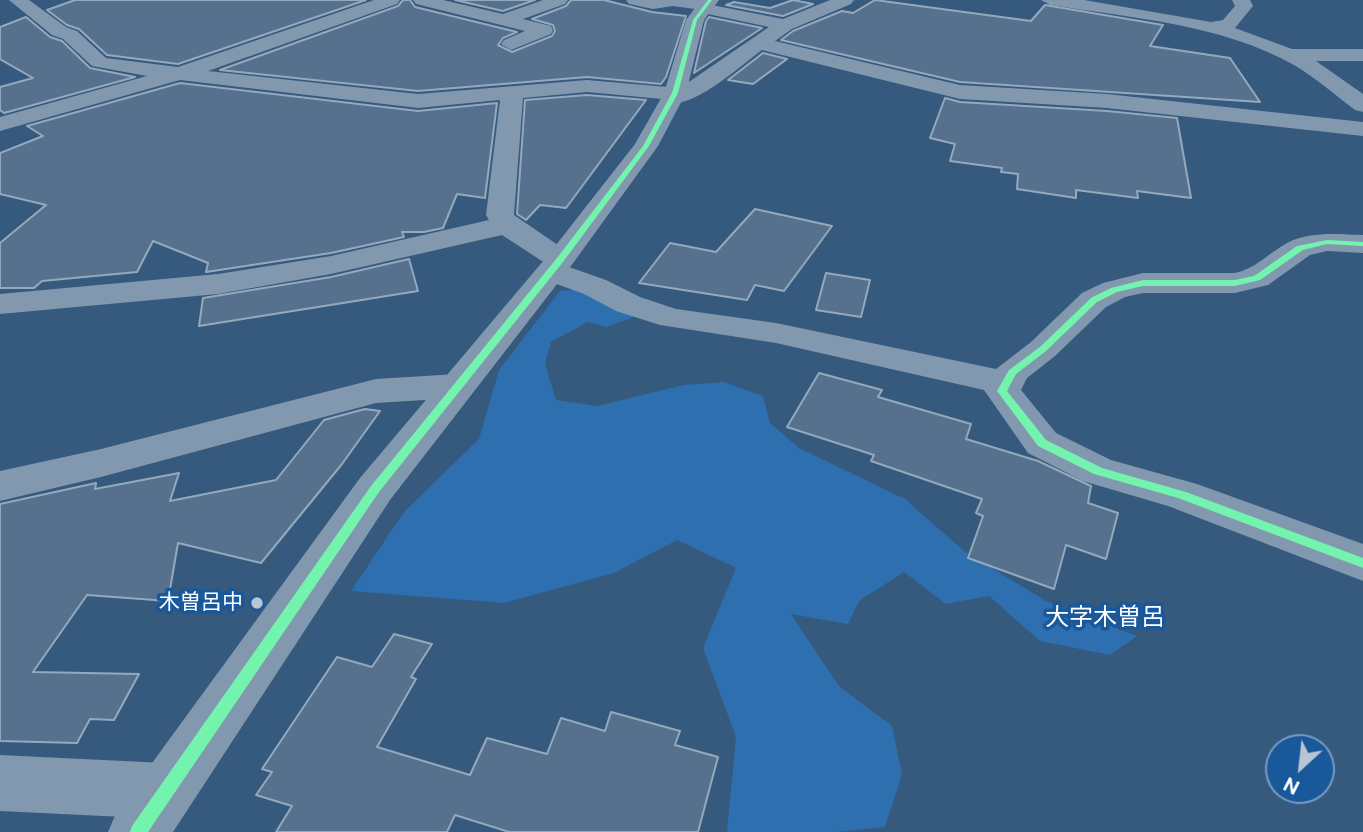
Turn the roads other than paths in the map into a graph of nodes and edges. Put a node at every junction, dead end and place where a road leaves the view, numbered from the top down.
1 (391, 0) edge
2 (422, 0) edge
3 (559, 0) edge
4 (635, 0) edge
5 (1050, 0) edge
6 (1241, 0) edge
7 (839, 1) edge
8 (33, 2) edge
9 (706, 4) edge
10 (504, 20) junction
11 (785, 25) junction
12 (1213, 27) junction
13 (511, 44) dead end
14 (762, 44) junction
15 (1289, 55) junction
16 (1363, 55) edge
17 (180, 74) junction
18 (512, 92) junction
19 (674, 96) junction
20 (0, 124) edge
21 (1362, 124) edge
22 (507, 225) junction
23 (1363, 244) edge
24 (556, 266) junction
25 (0, 304) edge
26 (1006, 383) junction
27 (457, 386) junction
28 (0, 486) edge
29 (1363, 563) edge
30 (0, 783) edge
31 (151, 811) edge

1 - 17 street
2 - 10 street
3 - 10 street
4 - 9 street
5 - 12 street
6 - 12 street
7 - 11 street
8 - 17 street
9 - 11 street
9 - 19 street
10 - 13 street
11 - 14 street
12 - 15 street
14 - 19 street
14 - 21 street
15 - 16 street
15 - 21 street
17 - 18 street
17 - 20 street
18 - 19 street
18 - 22 street
19 - 24 street
22 - 24 street
22 - 25 street
23 - 26 street
24 - 26 street
24 - 27 street
26 - 29 street
27 - 28 street
27 - 31 street
30 - 31 street

